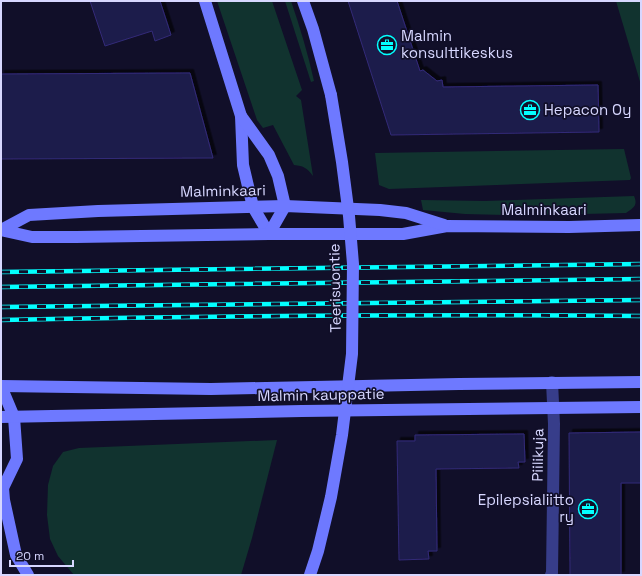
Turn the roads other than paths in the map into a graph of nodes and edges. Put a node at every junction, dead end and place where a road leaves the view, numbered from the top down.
1 (205, 1) edge
2 (304, 1) edge
3 (241, 116) junction
4 (285, 206) junction
5 (253, 207) junction
6 (641, 225) edge
7 (447, 226) junction
8 (1, 230) edge
9 (270, 234) junction
10 (552, 382) junction
11 (641, 382) edge
12 (1, 386) edge
13 (641, 407) edge
14 (553, 408) junction
15 (1, 417) edge
16 (14, 417) junction
17 (2, 486) edge
18 (28, 575) edge
19 (310, 575) edge
20 (551, 575) edge

1 - 3 main road
2 - 19 main road, Teerisuontie, bridge
3 - 4 main road
3 - 5 main road
4 - 5 main road, Malminkaari
4 - 7 main road, Malminkaari
4 - 9 main road
5 - 8 main road, Malminkaari
5 - 9 main road
6 - 7 main road, Malminkaari
7 - 9 main road, Malminkaari
8 - 9 main road, Malminkaari
10 - 11 main road, Malmin kauppatie
10 - 12 main road, Malmin kauppatie
10 - 14 street, Piilikuja
12 - 16 main road
13 - 14 main road, Malmin kauppatie
14 - 16 main road, Malmin kauppatie
14 - 20 street, Piilikuja
15 - 16 main road, Malmin kauppatie
16 - 17 main road
17 - 18 main road

